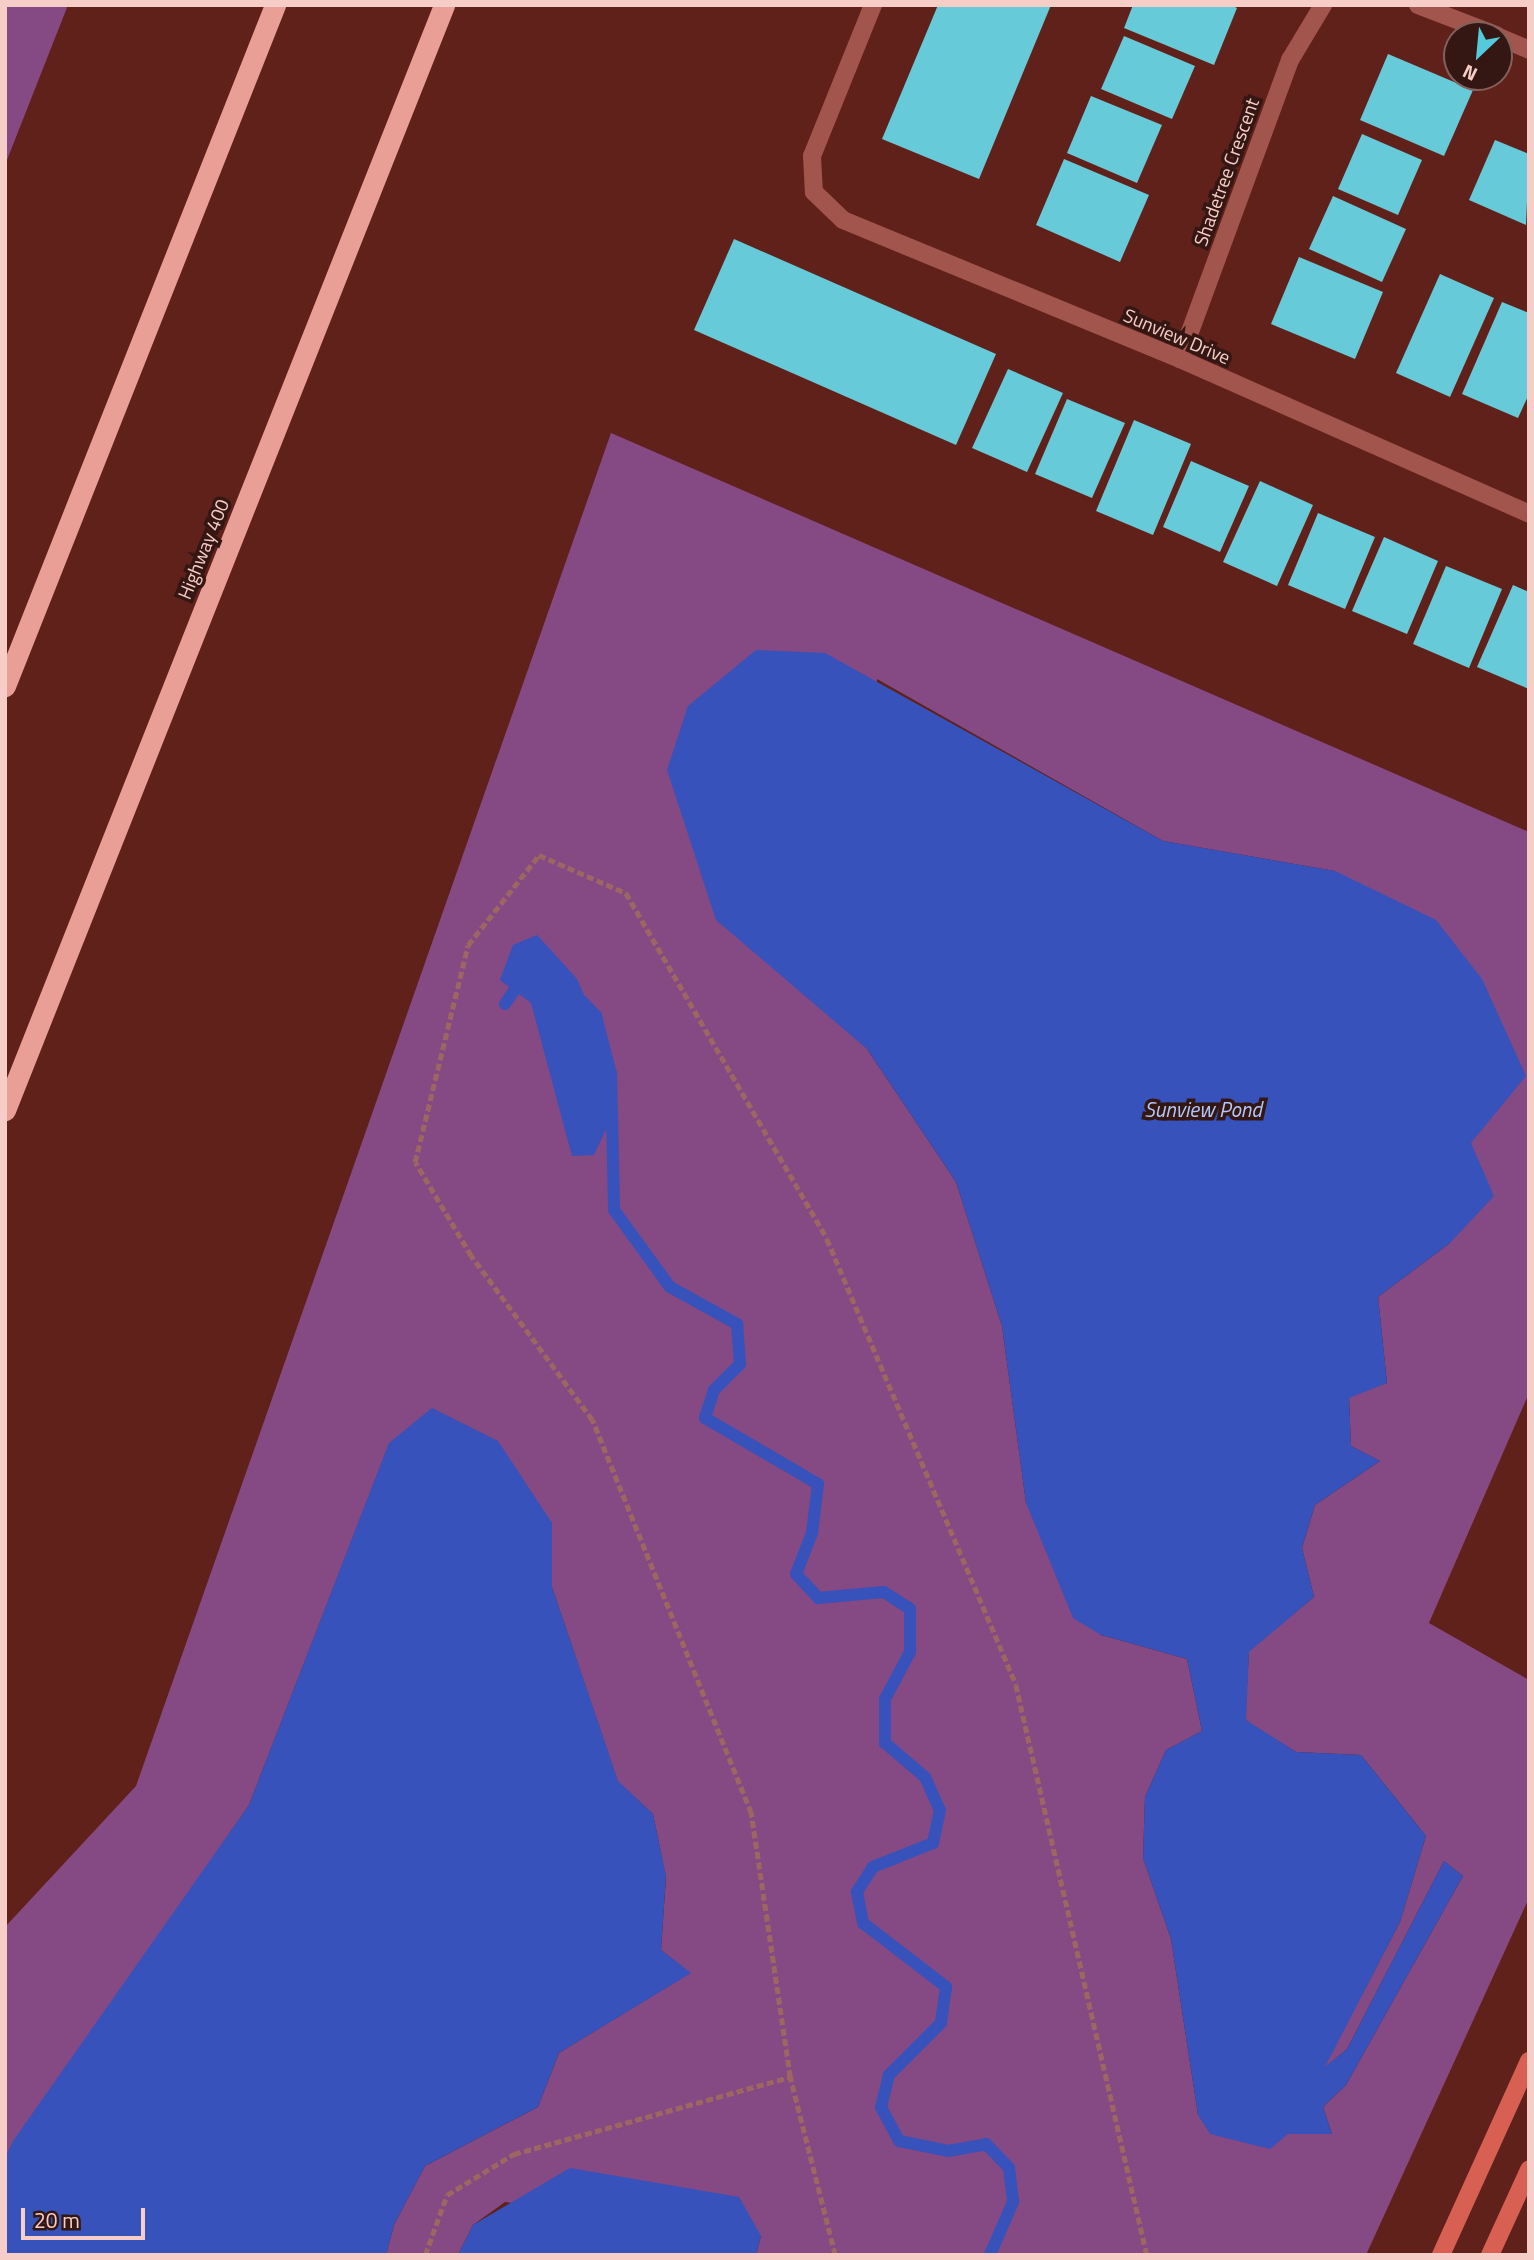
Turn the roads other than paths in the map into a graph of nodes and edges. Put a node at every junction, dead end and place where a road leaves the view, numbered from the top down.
1 (444, 5) edge
2 (873, 5) edge
3 (1323, 5) edge
4 (1418, 5) edge
5 (274, 7) edge
6 (1459, 21) edge
7 (1180, 359) junction
8 (1529, 514) edge
9 (5, 686) edge
10 (5, 1110) edge
11 (1529, 2061) edge
12 (1529, 2170) edge
13 (1441, 2255) edge
14 (1490, 2255) edge

1 - 10 highway, Highway 400
2 - 7 street, Sunview Drive
3 - 7 street, Shadetree Crescent
4 - 6 street
5 - 9 highway
7 - 8 street, Sunview Drive
11 - 13 street
12 - 14 street

